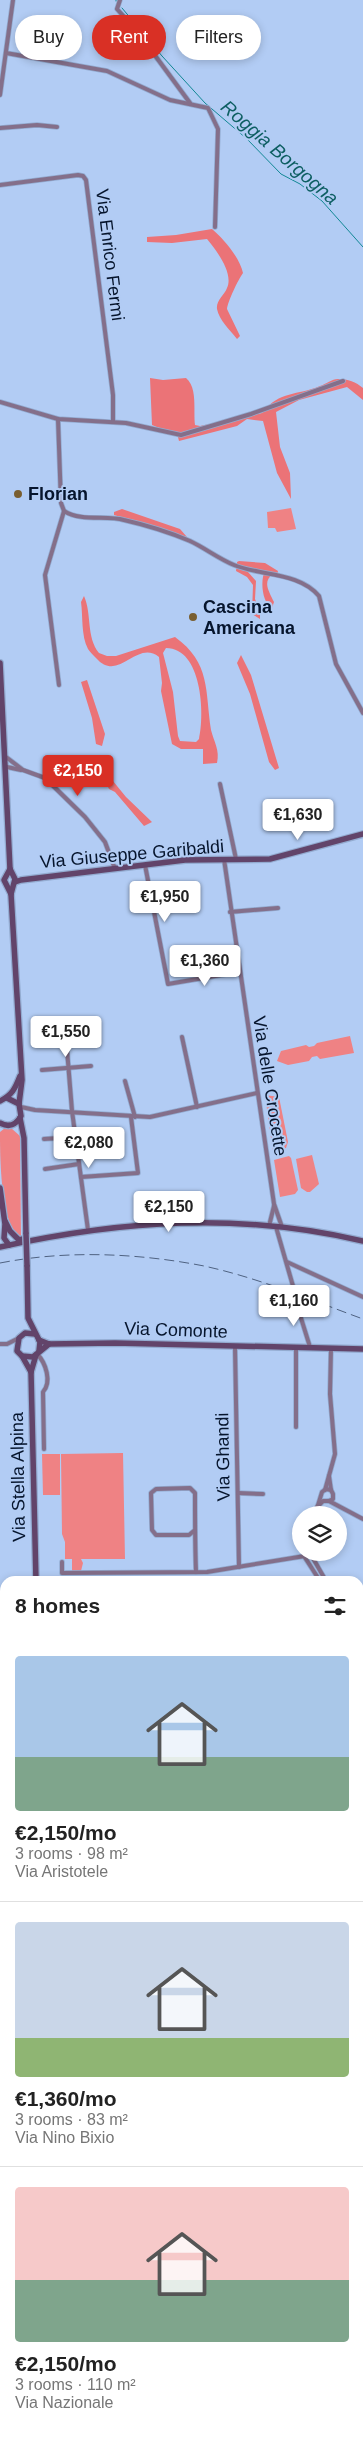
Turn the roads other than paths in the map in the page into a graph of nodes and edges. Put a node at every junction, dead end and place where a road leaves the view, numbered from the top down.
1 (13, 0) edge
2 (120, 0) edge
3 (6, 53) junction
4 (2, 84) junction
5 (0, 89) edge
6 (0, 95) edge
7 (190, 103) junction
8 (57, 127) dead end
9 (0, 128) edge
10 (0, 185) edge
11 (215, 227) dead end
12 (344, 381) dead end
13 (0, 402) edge
14 (58, 419) junction
15 (113, 421) junction
16 (64, 511) junction
17 (0, 663) edge
18 (59, 685) dead end
19 (363, 713) edge
20 (6, 757) junction
21 (7, 767) junction
22 (23, 770) junction
23 (220, 784) dead end
24 (363, 834) edge
25 (224, 859) junction
26 (236, 859) junction
27 (145, 865) junction
28 (10, 869) junction
29 (115, 869) junction
30 (6, 876) junction
31 (16, 880) junction
32 (5, 885) junction
33 (10, 894) junction
34 (278, 908) dead end
35 (230, 912) junction
36 (239, 972) junction
37 (39, 1028) dead end
38 (182, 1037) dead end
39 (91, 1066) dead end
40 (69, 1068) junction
41 (42, 1070) dead end
42 (21, 1074) junction
43 (125, 1081) dead end
44 (257, 1093) junction
45 (7, 1098) junction
46 (0, 1101) edge
47 (20, 1105) junction
48 (197, 1107) junction
49 (35, 1110) junction
50 (72, 1111) junction
51 (20, 1117) junction
52 (133, 1117) junction
53 (6, 1125) edge
54 (0, 1130) edge
55 (76, 1137) junction
56 (44, 1139) dead end
57 (24, 1142) junction
58 (79, 1164) junction
59 (45, 1169) dead end
60 (81, 1178) junction
61 (0, 1188) edge
62 (274, 1204) junction
63 (5, 1222) junction
64 (269, 1226) junction
65 (279, 1227) junction
66 (88, 1230) junction
67 (0, 1237) edge
68 (43, 1238) junction
69 (363, 1241) edge
70 (9, 1245) junction
71 (0, 1247) edge
72 (287, 1262) junction
73 (293, 1286) dead end
74 (363, 1297) edge
75 (296, 1302) dead end
76 (28, 1318) junction
77 (35, 1334) junction
78 (20, 1337) junction
79 (39, 1340) junction
80 (0, 1344) edge
81 (7, 1344) junction
82 (48, 1344) junction
83 (235, 1347) junction
84 (296, 1347) junction
85 (310, 1347) junction
86 (331, 1348) junction
87 (363, 1349) edge
88 (18, 1350) junction
89 (37, 1353) junction
90 (22, 1356) junction
91 (31, 1372) junction
92 (296, 1427) dead end
93 (44, 1450) dead end
94 (330, 1471) junction
95 (325, 1490) junction
96 (331, 1490) junction
97 (238, 1493) junction
98 (263, 1494) dead end
99 (322, 1495) junction
100 (334, 1496) junction
101 (327, 1501) junction
102 (317, 1506) edge
103 (319, 1506) edge
104 (338, 1506) edge
105 (341, 1506) edge
106 (347, 1511) edge
107 (363, 1519) edge
108 (195, 1530) junction
109 (189, 1535) junction
110 (195, 1541) junction
111 (292, 1558) edge
112 (307, 1561) edge
113 (314, 1561) edge
114 (62, 1562) dead end
115 (239, 1567) junction
116 (196, 1572) junction
117 (36, 1576) edge
118 (317, 1576) edge
119 (323, 1576) edge

1 - 3 street
2 - 7 street
3 - 4 street
3 - 7 street
4 - 5 street
4 - 6 street
7 - 11 street
8 - 9 street
10 - 15 street, Via Enrico Fermi
12 - 15 street
13 - 14 street
14 - 15 street
14 - 16 street
16 - 18 street
16 - 19 street
17 - 20 street
20 - 21 street
20 - 22 street
21 - 22 street
21 - 28 street
22 - 29 street
23 - 26 street
24 - 26 street, Via Giuseppe Garibaldi
25 - 26 street, Via Giuseppe Garibaldi
25 - 27 street, Via Giuseppe Garibaldi
25 - 35 street, Via delle Crocette
27 - 29 street, Via Giuseppe Garibaldi
27 - 36 street
28 - 30 street
28 - 31 street
29 - 31 street, Via Giuseppe Garibaldi
30 - 31 street
30 - 32 street
31 - 32 street
31 - 33 street
32 - 33 street
33 - 42 street
34 - 35 street
35 - 36 street, Via delle Crocette
36 - 44 street, Via delle Crocette
37 - 40 street
38 - 48 street
39 - 40 street
40 - 41 street
40 - 50 street
42 - 45 street
42 - 47 street
43 - 52 street
44 - 48 street
44 - 62 street, Via delle Crocette
45 - 46 street
45 - 47 street
47 - 49 street
47 - 51 street
48 - 52 street
49 - 50 street
49 - 51 street
50 - 52 street
50 - 55 street
51 - 53 street
51 - 57 street
52 - 60 street
53 - 54 street
53 - 57 street
55 - 56 street
55 - 58 street
57 - 76 street, bridge
58 - 59 street
58 - 60 street
60 - 66 street
61 - 63 street
62 - 64 street, Via delle Crocette
62 - 65 street, Via delle Crocette
63 - 67 street
63 - 68 street
63 - 70 street
64 - 65 street
64 - 66 street
65 - 69 street
65 - 72 street, Via delle Crocette
66 - 68 street
68 - 70 street
70 - 71 street
72 - 73 street, Via delle Crocette
72 - 74 street
75 - 85 street
76 - 77 street
76 - 78 street
77 - 78 street
77 - 79 street
78 - 81 street
78 - 88 street
79 - 82 street
79 - 89 street
80 - 81 street
81 - 88 street
82 - 83 street, Via Comonte
82 - 89 street
83 - 84 street, Via Comonte
83 - 97 street, Via Ghandi
84 - 85 street, Via Comonte
84 - 92 street
85 - 86 street, Via Comonte
86 - 87 street, Via Comonte
86 - 94 street
88 - 90 street
89 - 90 street
89 - 91 street, Via Stella Alpina
89 - 93 street
90 - 91 street, Via Stella Alpina
91 - 117 street, Via Stella Alpina
94 - 95 street
94 - 96 street
95 - 96 street
95 - 99 street
96 - 100 street
97 - 98 street
97 - 115 street, Via Ghandi
99 - 101 street
99 - 102 street
100 - 101 street
100 - 105 street
101 - 103 street
101 - 104 street
106 - 107 street
108 - 109 street
108 - 109 street
108 - 110 street
109 - 110 street
110 - 116 street
111 - 115 street
112 - 118 street
113 - 119 street
114 - 116 street
115 - 116 street

